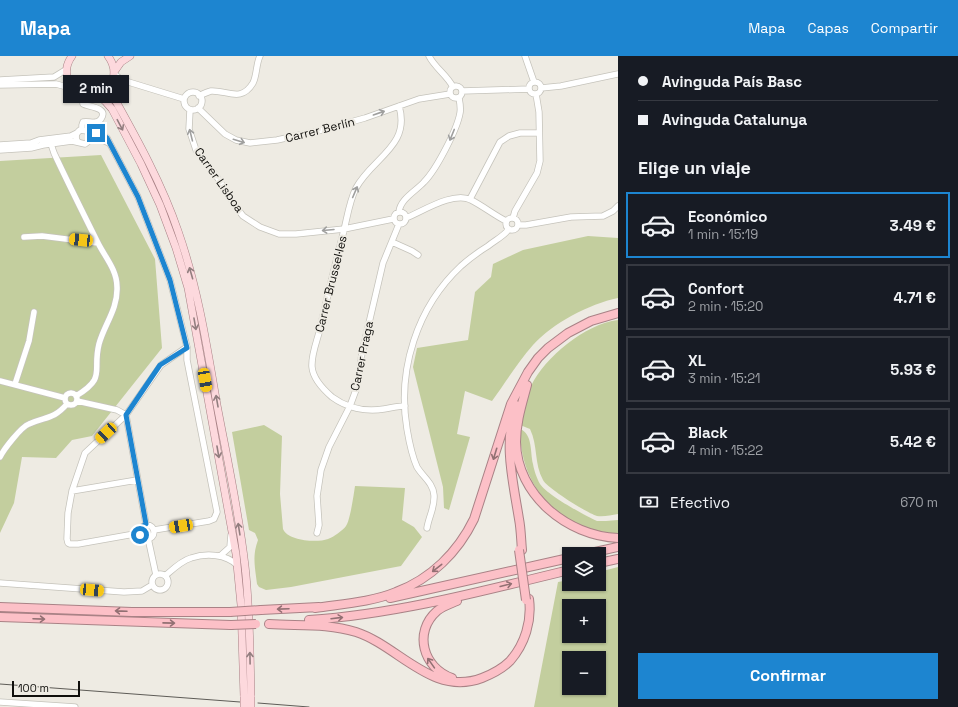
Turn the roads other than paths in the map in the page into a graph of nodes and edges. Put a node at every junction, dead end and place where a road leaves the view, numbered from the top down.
1 (108, 56) edge
2 (130, 56) edge
3 (260, 56) edge
4 (429, 56) edge
5 (525, 56) edge
6 (71, 57) edge
7 (66, 69) junction
8 (114, 73) junction
9 (618, 74) edge
10 (0, 80) edge
11 (534, 82) junction
12 (111, 84) junction
13 (0, 85) edge
14 (453, 87) junction
15 (541, 88) junction
16 (74, 89) junction
17 (529, 89) junction
18 (462, 91) junction
19 (82, 94) junction
20 (450, 94) junction
21 (536, 94) junction
22 (96, 95) junction
23 (199, 96) junction
24 (459, 98) junction
25 (184, 99) junction
26 (399, 106) junction
27 (198, 108) junction
28 (190, 110) junction
29 (82, 132) junction
30 (539, 133) junction
31 (89, 141) junction
32 (78, 142) junction
33 (110, 143) junction
34 (51, 144) junction
35 (0, 145) edge
36 (0, 150) edge
37 (470, 199) junction
38 (618, 206) edge
39 (399, 212) junction
40 (406, 218) junction
41 (513, 218) junction
42 (393, 219) junction
43 (506, 221) junction
44 (400, 224) junction
45 (518, 225) junction
46 (344, 229) junction
47 (509, 229) junction
48 (24, 237) dead end
49 (392, 242) junction
50 (98, 244) junction
51 (418, 255) dead end
52 (34, 312) dead end
53 (618, 313) edge
54 (618, 317) edge
55 (187, 348) junction
56 (0, 381) edge
57 (15, 384) junction
58 (527, 385) junction
59 (518, 392) junction
60 (76, 398) junction
61 (66, 401) junction
62 (350, 406) junction
63 (405, 406) junction
64 (126, 415) junction
65 (0, 457) edge
66 (138, 480) junction
67 (72, 491) junction
68 (146, 524) junction
69 (232, 527) junction
70 (427, 528) dead end
71 (154, 530) junction
72 (140, 533) junction
73 (317, 533) dead end
74 (148, 538) junction
75 (618, 538) edge
76 (618, 547) edge
77 (521, 550) junction
78 (606, 550) edge
79 (220, 556) junction
80 (618, 559) edge
81 (562, 560) edge
82 (606, 562) edge
83 (238, 566) junction
84 (562, 572) edge
85 (156, 575) junction
86 (165, 576) junction
87 (0, 583) edge
88 (152, 585) junction
89 (480, 591) junction
90 (528, 600) junction
91 (0, 607) edge
92 (315, 608) junction
93 (0, 617) edge
94 (269, 624) junction
95 (248, 697) junction
96 (0, 702) edge
97 (14, 705) edge
98 (75, 707) edge
99 (244, 707) edge
100 (252, 707) edge

1 - 8 main road
2 - 8 main road
3 - 23 street
4 - 14 street
5 - 11 street
6 - 7 main road
7 - 10 street
7 - 16 main road
8 - 12 main road
8 - 25 street
9 - 15 street
11 - 15 street
11 - 17 street
12 - 22 main road
95 -> 12 main road
13 - 16 street
14 - 18 street
14 - 20 street
15 - 21 street
16 - 19 main road
17 - 18 street
17 - 21 street
18 - 24 street
19 - 22 main road
19 - 29 street
20 - 24 street
20 - 26 street, Carrer Berlín
21 - 30 street
22 -> 69 main road
23 - 25 street
23 - 27 street
24 -> 39 street
25 - 28 street
27 -> 26 street, Carrer Berlín
46 -> 26 street, Carrer Brussel·les
27 - 28 street
46 -> 28 street, Carrer Lisboa
29 - 31 street
29 - 32 street
29 - 33 street
29 - 35 street
30 - 37 street
30 - 41 street
31 - 32 street
31 - 33 street
32 - 34 street
33 - 55 street
34 - 36 street
34 - 50 street
37 - 40 street
37 - 43 street
38 - 45 street
39 - 40 street
39 - 42 street
40 - 44 street
41 - 43 street
41 - 45 street
42 - 44 street
42 - 46 street, Carrer Lisboa
43 - 47 street
44 - 49 street, Carrer Praga
45 - 47 street
46 - 62 street, Carrer Brussel·les
47 - 63 street
48 - 50 street
49 - 51 street
49 - 62 street, Carrer Praga
50 - 60 street
52 - 57 street
53 - 59 highway
54 - 58 highway
55 - 64 street
55 - 71 street
56 - 57 street
57 - 61 street
58 - 75 highway
58 - 77 highway
59 - 77 highway
59 -> 92 highway
60 - 61 street
60 - 61 street
60 - 64 street
61 - 65 street
62 - 63 street, Carrer Brussel·les
62 - 73 street, Carrer Praga
63 - 70 street
64 - 66 street
64 - 67 street
66 - 67 street
66 - 68 street
67 - 72 street
68 - 71 street
68 - 72 street
69 - 79 street
69 - 83 main road
71 - 74 street
72 - 74 street
74 - 85 street
76 - 78 highway
77 - 90 highway, bridge
79 - 83 street
79 - 86 street
80 - 82 highway
81 - 92 highway
83 - 95 main road
89 -> 84 highway
85 - 86 street
85 - 88 street
86 - 88 street
87 - 88 street
90 -> 89 highway
94 -> 89 highway
90 - 94 highway
92 -> 91 highway, bridge
93 -> 94 highway, bridge
95 - 99 main road, bridge
95 - 100 main road, bridge
96 - 97 street
97 - 98 street

